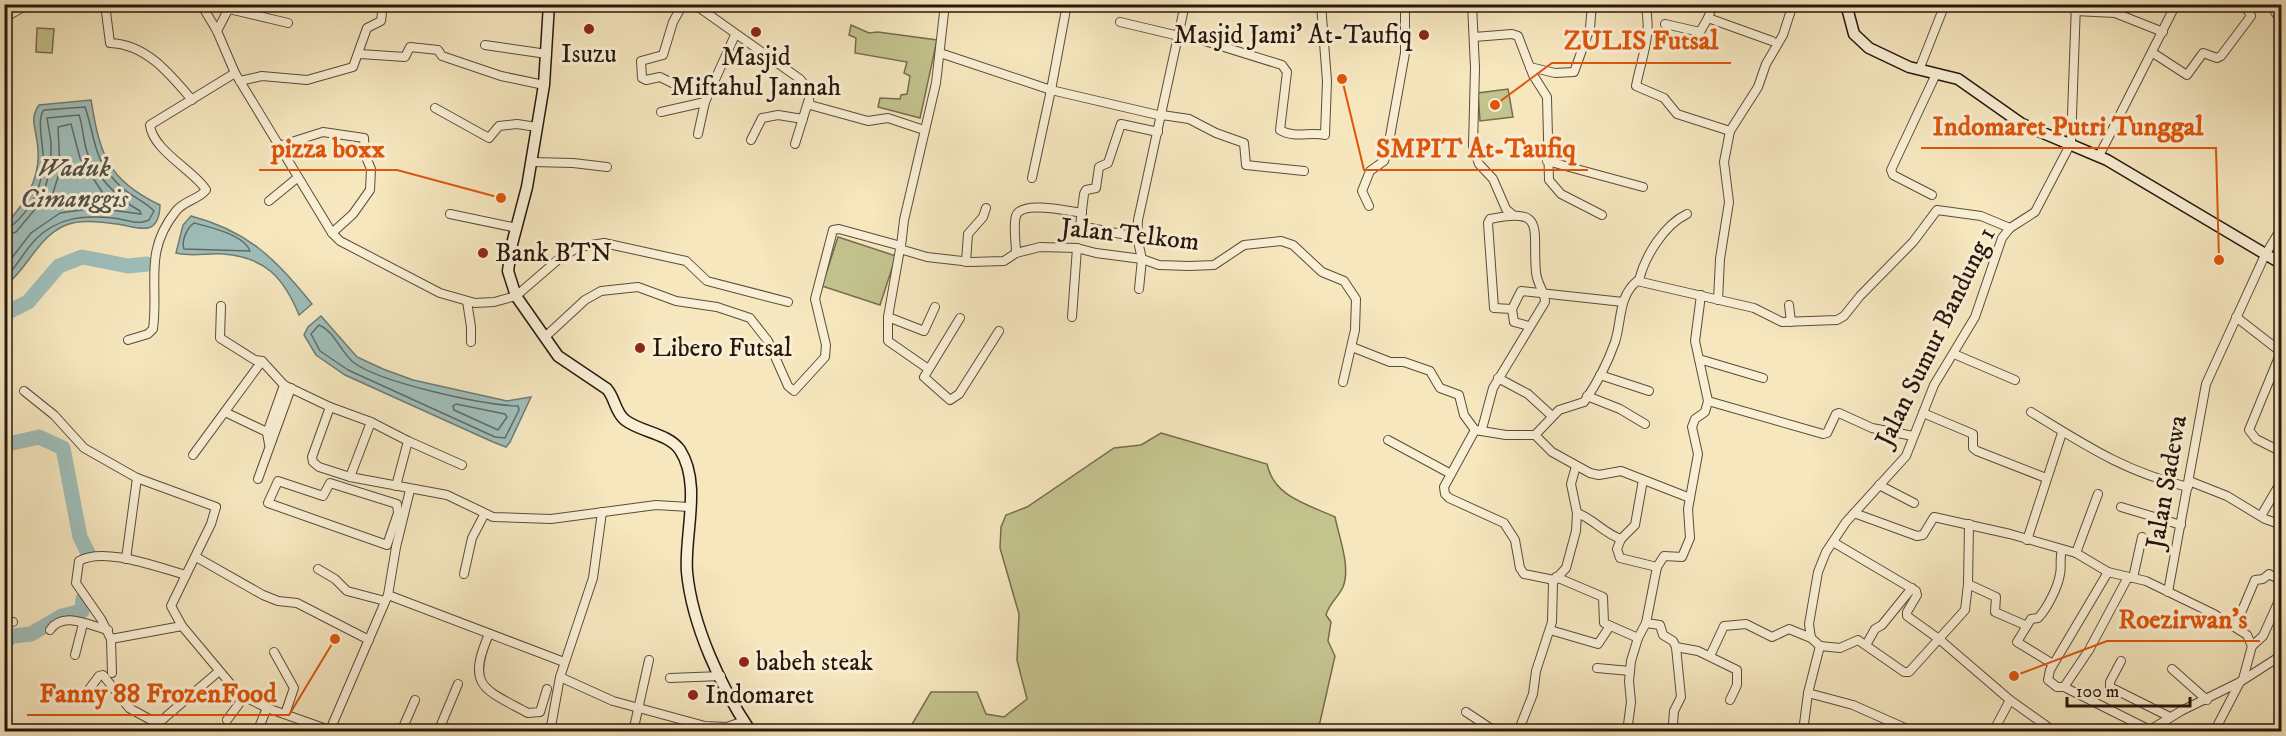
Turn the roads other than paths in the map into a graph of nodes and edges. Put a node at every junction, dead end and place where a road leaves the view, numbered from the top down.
1 (28, 4) edge
2 (105, 4) edge
3 (201, 4) edge
4 (383, 4) edge
5 (549, 4) edge
6 (683, 4) edge
7 (694, 4) edge
8 (945, 4) edge
9 (959, 4) edge
10 (1067, 4) edge
11 (1185, 4) edge
12 (1321, 4) edge
13 (1351, 4) edge
14 (1375, 4) edge
15 (1405, 4) edge
16 (1472, 4) edge
17 (1592, 4) edge
18 (1645, 4) edge
19 (1713, 4) edge
20 (1793, 4) edge
21 (1846, 4) edge
22 (1945, 4) edge
23 (2176, 4) edge
24 (2244, 4) edge
25 (2279, 4) edge
26 (230, 7) edge
27 (982, 7) dead end
28 (2076, 8) edge
29 (5, 18) edge
30 (1708, 18) junction
31 (2282, 21) edge
32 (1120, 22) dead end
33 (288, 23) dead end
34 (1665, 24) dead end
35 (217, 31) junction
36 (2163, 33) junction
37 (1179, 34) junction
38 (735, 35) junction
39 (1474, 38) junction
40 (1772, 41) dead end
41 (485, 45) dead end
42 (940, 53) junction
43 (2153, 53) junction
44 (360, 54) junction
45 (547, 54) junction
46 (1530, 67) junction
47 (1919, 70) junction
48 (235, 73) junction
49 (1936, 74) junction
50 (240, 81) junction
51 (672, 83) dead end
52 (544, 85) junction
53 (1051, 90) junction
54 (192, 100) junction
55 (705, 102) junction
56 (808, 102) junction
57 (435, 108) dead end
58 (661, 112) dead end
59 (1162, 116) junction
60 (803, 119) junction
61 (537, 127) junction
62 (924, 130) junction
63 (1730, 131) junction
64 (1158, 132) junction
65 (698, 134) dead end
66 (751, 140) dead end
67 (2071, 143) junction
68 (795, 144) dead end
69 (279, 146) junction
70 (2099, 156) junction
71 (1547, 161) junction
72 (532, 162) junction
73 (608, 167) dead end
74 (1304, 171) dead end
75 (297, 178) junction
76 (1032, 178) dead end
77 (1643, 187) dead end
78 (1932, 195) dead end
79 (269, 201) dead end
80 (1369, 206) dead end
81 (986, 208) dead end
82 (1082, 213) junction
83 (450, 214) dead end
84 (1512, 214) junction
85 (1687, 214) dead end
86 (1602, 215) dead end
87 (2282, 227) edge
88 (516, 228) junction
89 (2010, 228) junction
90 (332, 233) junction
91 (1137, 237) junction
92 (900, 248) junction
93 (1077, 248) junction
94 (1016, 253) junction
95 (2265, 255) junction
96 (1142, 259) junction
97 (966, 262) junction
98 (2282, 264) edge
99 (1639, 280) junction
100 (1139, 289) dead end
101 (1545, 294) junction
102 (1701, 295) junction
103 (516, 296) junction
104 (1718, 300) junction
105 (467, 301) junction
106 (788, 302) dead end
107 (1623, 302) junction
108 (1789, 305) dead end
109 (221, 306) dead end
110 (935, 307) dead end
111 (1512, 309) junction
112 (888, 317) junction
113 (1072, 317) dead end
114 (2236, 317) junction
115 (960, 318) dead end
116 (1791, 322) junction
117 (1529, 326) junction
118 (999, 331) dead end
119 (545, 337) junction
120 (128, 340) dead end
121 (471, 342) dead end
122 (1352, 347) junction
123 (1954, 354) junction
124 (1699, 359) junction
125 (262, 361) junction
126 (927, 368) junction
127 (1600, 375) junction
128 (1498, 378) junction
129 (1763, 378) dead end
130 (2015, 380) dead end
131 (1343, 382) dead end
132 (287, 387) junction
133 (24, 391) dead end
134 (1649, 391) dead end
135 (1587, 396) junction
136 (1708, 401) junction
137 (330, 407) junction
138 (2031, 412) dead end
139 (227, 413) junction
140 (1923, 413) junction
141 (1552, 416) junction
142 (371, 422) junction
143 (1645, 424) dead end
144 (1479, 430) junction
145 (2062, 433) junction
146 (271, 434) junction
147 (1535, 435) junction
148 (1913, 436) junction
149 (1388, 440) dead end
150 (408, 441) junction
151 (2282, 452) edge
152 (193, 455) dead end
153 (462, 465) dead end
154 (1576, 466) junction
155 (1450, 474) junction
156 (350, 477) junction
157 (137, 478) junction
158 (2046, 478) junction
159 (258, 479) dead end
160 (1643, 480) junction
161 (2282, 480) edge
162 (2188, 484) junction
163 (1879, 485) junction
164 (396, 486) junction
165 (411, 490) junction
166 (2098, 494) dead end
167 (1690, 498) junction
168 (1914, 503) dead end
169 (689, 507) junction
170 (2121, 507) dead end
171 (602, 512) junction
172 (1577, 513) junction
173 (1854, 513) junction
174 (484, 515) junction
175 (2261, 516) junction
176 (1969, 524) junction
177 (2181, 525) junction
178 (2282, 525) edge
179 (2142, 537) dead end
180 (1620, 539) junction
181 (2026, 540) junction
182 (1833, 542) junction
183 (392, 546) junction
184 (2062, 550) junction
185 (2076, 553) junction
186 (196, 557) junction
187 (126, 559) junction
188 (1657, 567) junction
189 (318, 569) dead end
190 (2108, 572) junction
191 (465, 574) dead end
192 (186, 575) junction
193 (2131, 577) junction
194 (1555, 578) junction
195 (2282, 581) edge
196 (1968, 584) junction
197 (1912, 588) junction
198 (2168, 592) junction
199 (2282, 594) edge
200 (387, 598) junction
201 (1646, 622) junction
202 (83, 624) junction
203 (2025, 625) junction
204 (1610, 626) junction
205 (183, 627) junction
206 (2235, 627) junction
207 (50, 630) dead end
208 (108, 630) junction
209 (1550, 630) junction
210 (489, 633) junction
211 (1638, 638) junction
212 (1811, 638) junction
213 (111, 639) junction
214 (1939, 639) junction
215 (369, 640) junction
216 (1866, 645) junction
217 (1820, 646) junction
218 (2252, 646) junction
219 (1676, 647) junction
220 (274, 652) dead end
221 (75, 655) dead end
222 (2282, 655) edge
223 (1710, 656) junction
224 (649, 660) dead end
225 (2121, 661) dead end
226 (564, 662) junction
227 (2053, 664) junction
228 (1597, 668) dead end
229 (2172, 669) dead end
230 (1630, 671) junction
231 (218, 672) junction
232 (111, 673) dead end
233 (721, 676) junction
234 (560, 677) junction
235 (670, 678) dead end
236 (2241, 681) junction
237 (458, 684) dead end
238 (2064, 687) junction
239 (547, 689) dead end
240 (1808, 693) junction
241 (77, 695) dead end
242 (244, 697) junction
243 (415, 700) dead end
244 (1730, 700) dead end
245 (2010, 700) junction
246 (2206, 700) junction
247 (267, 708) junction
248 (638, 708) junction
249 (1466, 712) dead end
250 (285, 714) junction
251 (2170, 717) junction
252 (227, 720) dead end
253 (744, 721) junction
254 (1673, 724) dead end
255 (327, 730) edge
256 (257, 732) edge
257 (401, 732) edge
258 (438, 732) edge
259 (550, 732) edge
260 (633, 732) edge
261 (752, 732) edge
262 (1496, 732) edge
263 (1518, 732) edge
264 (1627, 732) edge
265 (1803, 732) edge
266 (1914, 732) edge
267 (1993, 732) edge
268 (2055, 732) edge
269 (2214, 732) edge

1 - 29 street
2 - 54 street
3 - 35 street
4 - 44 street
5 - 45 main road
6 - 51 street
7 - 38 street
8 - 42 street
9 - 27 street
10 - 53 street
11 - 37 street
12 - 37 street
13 - 14 main road
15 - 80 street
16 - 39 street
17 - 46 street
18 - 63 street
19 - 30 street
20 - 63 street
21 - 47 main road
22 - 47 street
23 - 36 street
24 - 43 street
25 - 31 street
26 - 33 street
26 - 35 street
28 - 36 street
28 - 67 street
30 - 34 street
30 - 40 street
32 - 37 street
35 - 48 street
36 - 43 street
37 - 59 street
38 - 55 street
38 - 56 street
39 - 46 street
39 - 84 street
41 - 45 street
42 - 53 street
42 - 62 street
43 - 70 street
44 - 50 street
44 - 52 street
45 - 52 main road
46 - 71 street
47 - 49 main road
48 - 50 street
48 - 54 street
49 - 67 main road
49 - 78 street
50 - 69 street
52 - 61 main road
53 - 59 street
53 - 76 street
54 - 120 street
55 - 58 street
55 - 65 street
56 - 60 street
56 - 62 street
57 - 61 street
59 - 64 street
59 - 74 street
60 - 66 street
60 - 68 street
61 - 72 main road
62 - 92 street
63 - 104 street
64 - 82 street
64 - 91 street
67 - 70 main road
67 - 89 street, Jalan Sumur Bandung 1
69 - 75 street
69 - 90 street
70 - 95 main road
71 - 77 street
71 - 86 street
72 - 73 street
72 - 88 main road
75 - 79 street
75 - 90 street
81 - 97 street
82 - 91 street
82 - 94 street
83 - 88 street
84 - 101 street
84 - 111 street
85 - 99 street
87 - 95 street, Jalan Sadewa
88 - 103 main road
89 - 116 street
89 - 123 street, Jalan Sumur Bandung 1
90 - 105 street
91 - 96 street
92 - 97 street, Jalan Telkom
92 - 112 street
92 - 119 street, Jalan Telkom
93 - 94 street, Jalan Telkom
93 - 96 street, Jalan Telkom
93 - 113 street
94 - 97 street, Jalan Telkom
95 - 98 main road
95 - 114 street, Jalan Sadewa
96 - 100 street
96 - 122 street, Jalan Telkom
99 - 102 street
99 - 107 street
101 - 107 street
101 - 111 street
101 - 117 street
102 - 104 street
102 - 124 street
103 - 105 street
103 - 106 street
103 - 119 main road
104 - 116 street
105 - 121 street
107 - 127 street
108 - 116 street
109 - 125 street
110 - 112 street
111 - 117 street
112 - 126 street
114 - 151 street
114 - 162 street, Jalan Sadewa
115 - 126 street
117 - 128 street
118 - 126 street
119 - 169 main road
122 - 131 street
122 - 144 street
123 - 130 street
123 - 140 street, Jalan Sumur Bandung 1
124 - 129 street
124 - 136 street
125 - 132 street
125 - 139 street
127 - 134 street
127 - 135 street
128 - 141 street
128 - 144 street
132 - 137 street
132 - 146 street
133 - 157 street
135 - 141 street
135 - 143 street
136 - 148 street
136 - 167 street
137 - 142 street
137 - 156 street
138 - 145 street
139 - 146 street
139 - 152 street
140 - 148 street, Jalan Sumur Bandung 1
140 - 158 street
141 - 147 street
142 - 150 street
142 - 156 street
144 - 147 street
144 - 155 street
145 - 158 street
145 - 162 street
146 - 159 street
147 - 154 street
148 - 163 street, Jalan Sumur Bandung 1
149 - 155 street
150 - 153 street
150 - 164 street
154 - 160 street
154 - 172 street
155 - 194 street
156 - 164 street
157 - 186 street
157 - 187 street
158 - 181 street
160 - 167 street
160 - 180 street
161 - 175 street
162 - 175 street
162 - 177 street, Jalan Sadewa
163 - 168 street
163 - 173 street, Jalan Sumur Bandung 1
164 - 165 street
165 - 174 street
165 - 183 street
166 - 185 street
167 - 188 street
169 - 171 street
169 - 233 main road
170 - 177 street
171 - 174 street
171 - 226 street
172 - 180 street
172 - 194 street
173 - 176 street
173 - 182 street, Jalan Sumur Bandung 1
174 - 191 street
175 - 178 street
176 - 181 street
176 - 196 street
177 - 198 street, Jalan Sadewa
179 - 193 street
180 - 188 street
181 - 184 street
182 - 197 street
182 - 212 street, Jalan Sumur Bandung 1
183 - 183 street
183 - 200 street
184 - 185 street
184 - 203 street
185 - 190 street
186 - 192 street
186 - 215 street
187 - 192 street
187 - 208 street
188 - 201 street
189 - 200 street
190 - 193 street
190 - 227 street
192 - 205 street
193 - 198 street
193 - 238 street
194 - 204 street
194 - 209 street
195 - 206 street
196 - 203 street
196 - 214 street
197 - 214 street
197 - 216 street
198 - 206 street
199 - 218 street
200 - 210 street
200 - 215 street
201 - 211 street
201 - 219 street
202 - 207 street
202 - 208 street
202 - 221 street
203 - 227 street
204 - 209 street
204 - 211 street
205 - 213 street
205 - 231 street
206 - 218 street
208 - 213 street
209 - 263 street
210 - 226 street
210 - 239 street
211 - 230 street
212 - 217 street
212 - 223 street
213 - 232 street
214 - 216 street
214 - 245 street
215 - 255 street
216 - 217 street
217 - 240 street
218 - 236 street
219 - 223 street
219 - 254 street
220 - 250 street
222 - 236 street
223 - 244 street
224 - 248 street
225 - 251 street
226 - 234 street
227 - 238 street
228 - 230 street
229 - 246 street
230 - 264 street
231 - 241 street
231 - 242 street
233 - 235 street
233 - 253 main road
234 - 248 street
234 - 259 street
236 - 246 street
236 - 269 street
237 - 258 street
238 - 251 street
240 - 265 street
240 - 266 street
242 - 247 street
242 - 252 street
243 - 257 street
245 - 267 street
245 - 268 street
246 - 251 street
247 - 250 street
247 - 256 street
248 - 253 street
248 - 260 street
249 - 262 street
250 - 255 street
253 - 261 main road

